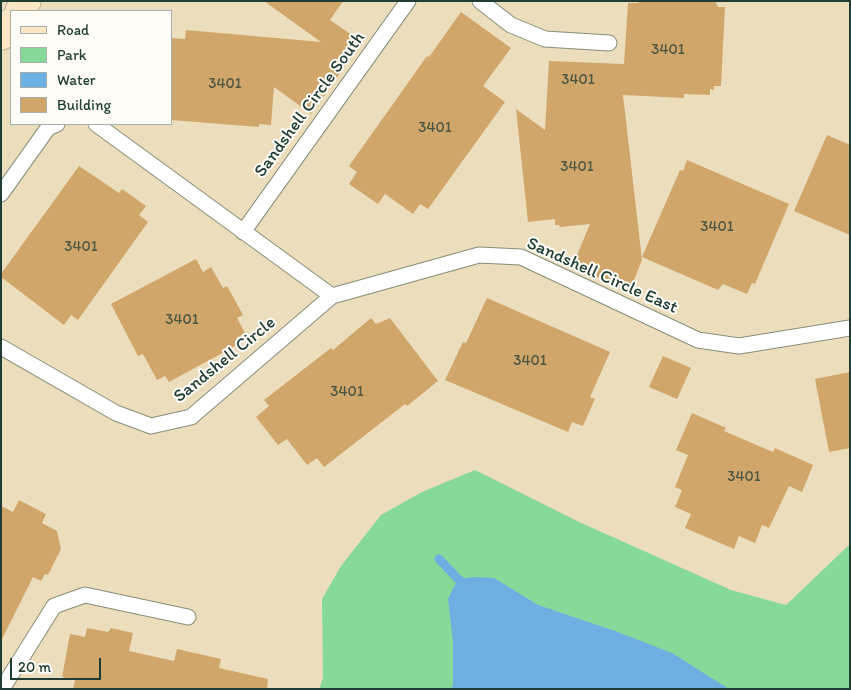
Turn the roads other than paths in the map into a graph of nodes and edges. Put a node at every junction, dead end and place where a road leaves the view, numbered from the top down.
1 (408, 1) edge
2 (480, 1) edge
3 (10, 23) edge
4 (1, 36) edge
5 (609, 43) dead end
6 (55, 125) edge
7 (97, 125) edge
8 (1, 194) edge
9 (242, 232) junction
10 (332, 296) junction
11 (850, 328) edge
12 (1, 347) edge
13 (188, 617) dead end
14 (2, 689) edge

1 - 9 lane, Sandshell Circle South
2 - 5 lane
3 - 4 main road
6 - 8 lane
7 - 9 lane
9 - 10 lane
10 - 11 lane, Sandshell Circle East
10 - 12 lane, Sandshell Circle
13 - 14 lane

